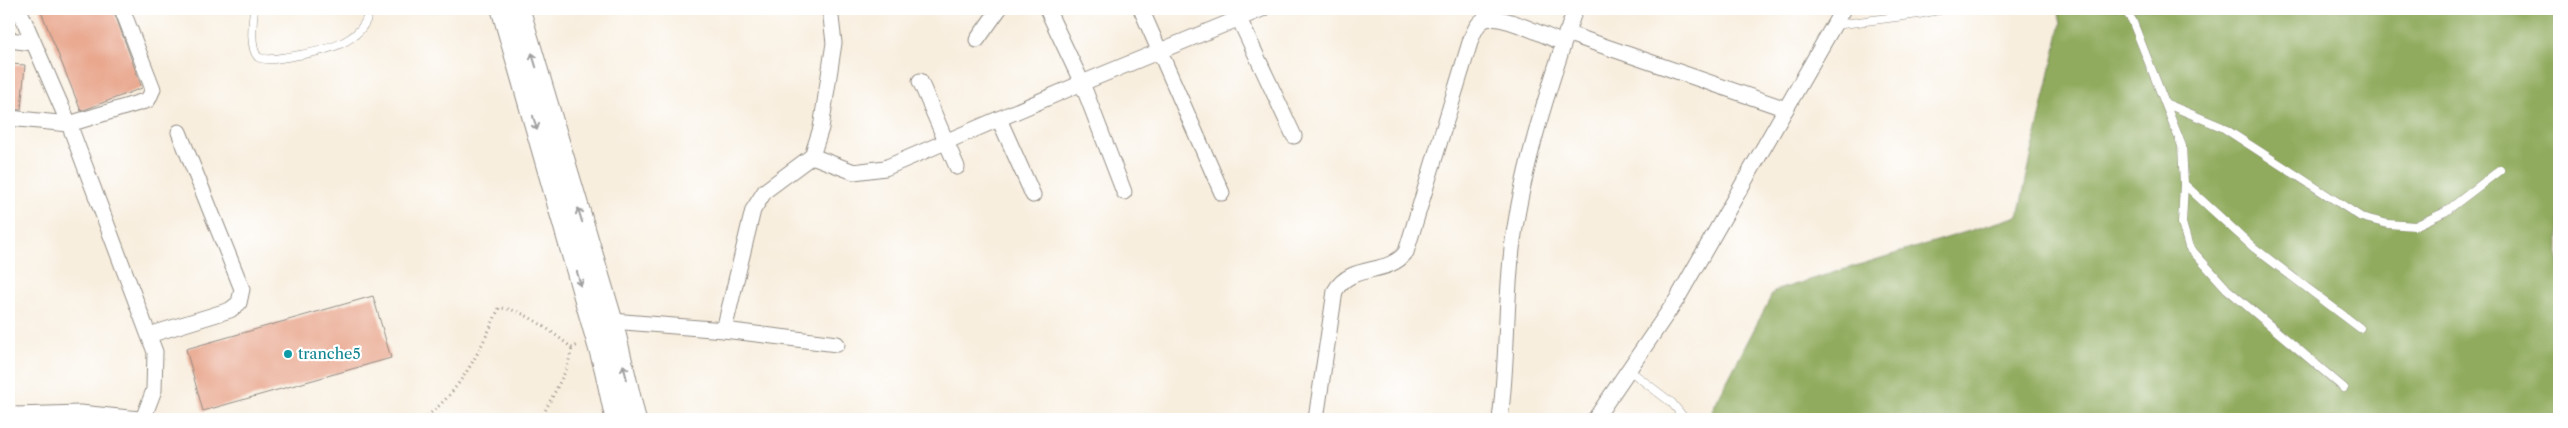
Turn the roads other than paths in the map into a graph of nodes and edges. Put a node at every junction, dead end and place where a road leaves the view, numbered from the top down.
1 (19, 9) edge
2 (122, 9) edge
3 (254, 9) edge
4 (369, 9) edge
5 (502, 9) edge
6 (519, 9) edge
7 (830, 9) edge
8 (999, 9) edge
9 (1047, 9) edge
10 (1141, 9) edge
11 (1262, 9) edge
12 (1575, 9) edge
13 (1843, 9) edge
14 (1944, 9) edge
15 (2124, 9) edge
16 (1481, 11) edge
17 (1236, 14) edge
18 (1832, 25) junction
19 (1564, 38) junction
20 (9, 40) edge
21 (977, 40) dead end
22 (33, 43) junction
23 (1159, 52) junction
24 (920, 81) dead end
25 (1082, 83) junction
26 (2167, 104) junction
27 (1786, 109) junction
28 (9, 118) edge
29 (999, 119) junction
30 (69, 124) junction
31 (179, 132) dead end
32 (1294, 136) dead end
33 (944, 143) junction
34 (812, 156) junction
35 (956, 167) dead end
36 (2500, 170) dead end
37 (2184, 184) junction
38 (1124, 192) dead end
39 (1222, 193) dead end
40 (1033, 194) dead end
41 (612, 322) junction
42 (2360, 328) dead end
43 (724, 330) junction
44 (148, 335) junction
45 (837, 344) dead end
46 (1629, 370) junction
47 (2344, 388) dead end
48 (9, 413) edge
49 (139, 419) edge
50 (143, 419) edge
51 (616, 419) edge
52 (635, 419) edge
53 (1316, 419) edge
54 (1500, 419) edge
55 (1595, 419) edge
56 (1685, 419) edge

1 - 22 street
2 - 30 street
3 - 4 lane
5 -> 51 main road
41 -> 6 main road
7 - 34 street
8 - 21 street
9 - 25 street
10 - 23 street
11 - 17 street
12 - 19 street
13 - 18 street
14 - 18 lane
15 - 26 lane
16 - 19 street
16 - 53 street
17 - 23 street
17 - 32 street
18 - 27 street
19 - 27 street
19 - 54 street
20 - 22 street
22 - 30 street
23 - 25 street
23 - 39 street
24 - 33 street
25 - 29 street
25 - 38 street
26 - 36 lane
26 - 37 lane
27 - 46 street
28 - 30 street
29 - 33 street
29 - 40 street
30 - 44 street
31 - 44 street
33 - 34 street
33 - 35 street
34 - 43 street
37 - 42 lane
37 - 47 lane
41 - 43 street
52 -> 41 main road
43 - 45 street
44 - 50 street
46 - 55 street
46 - 56 lane
48 - 49 street

